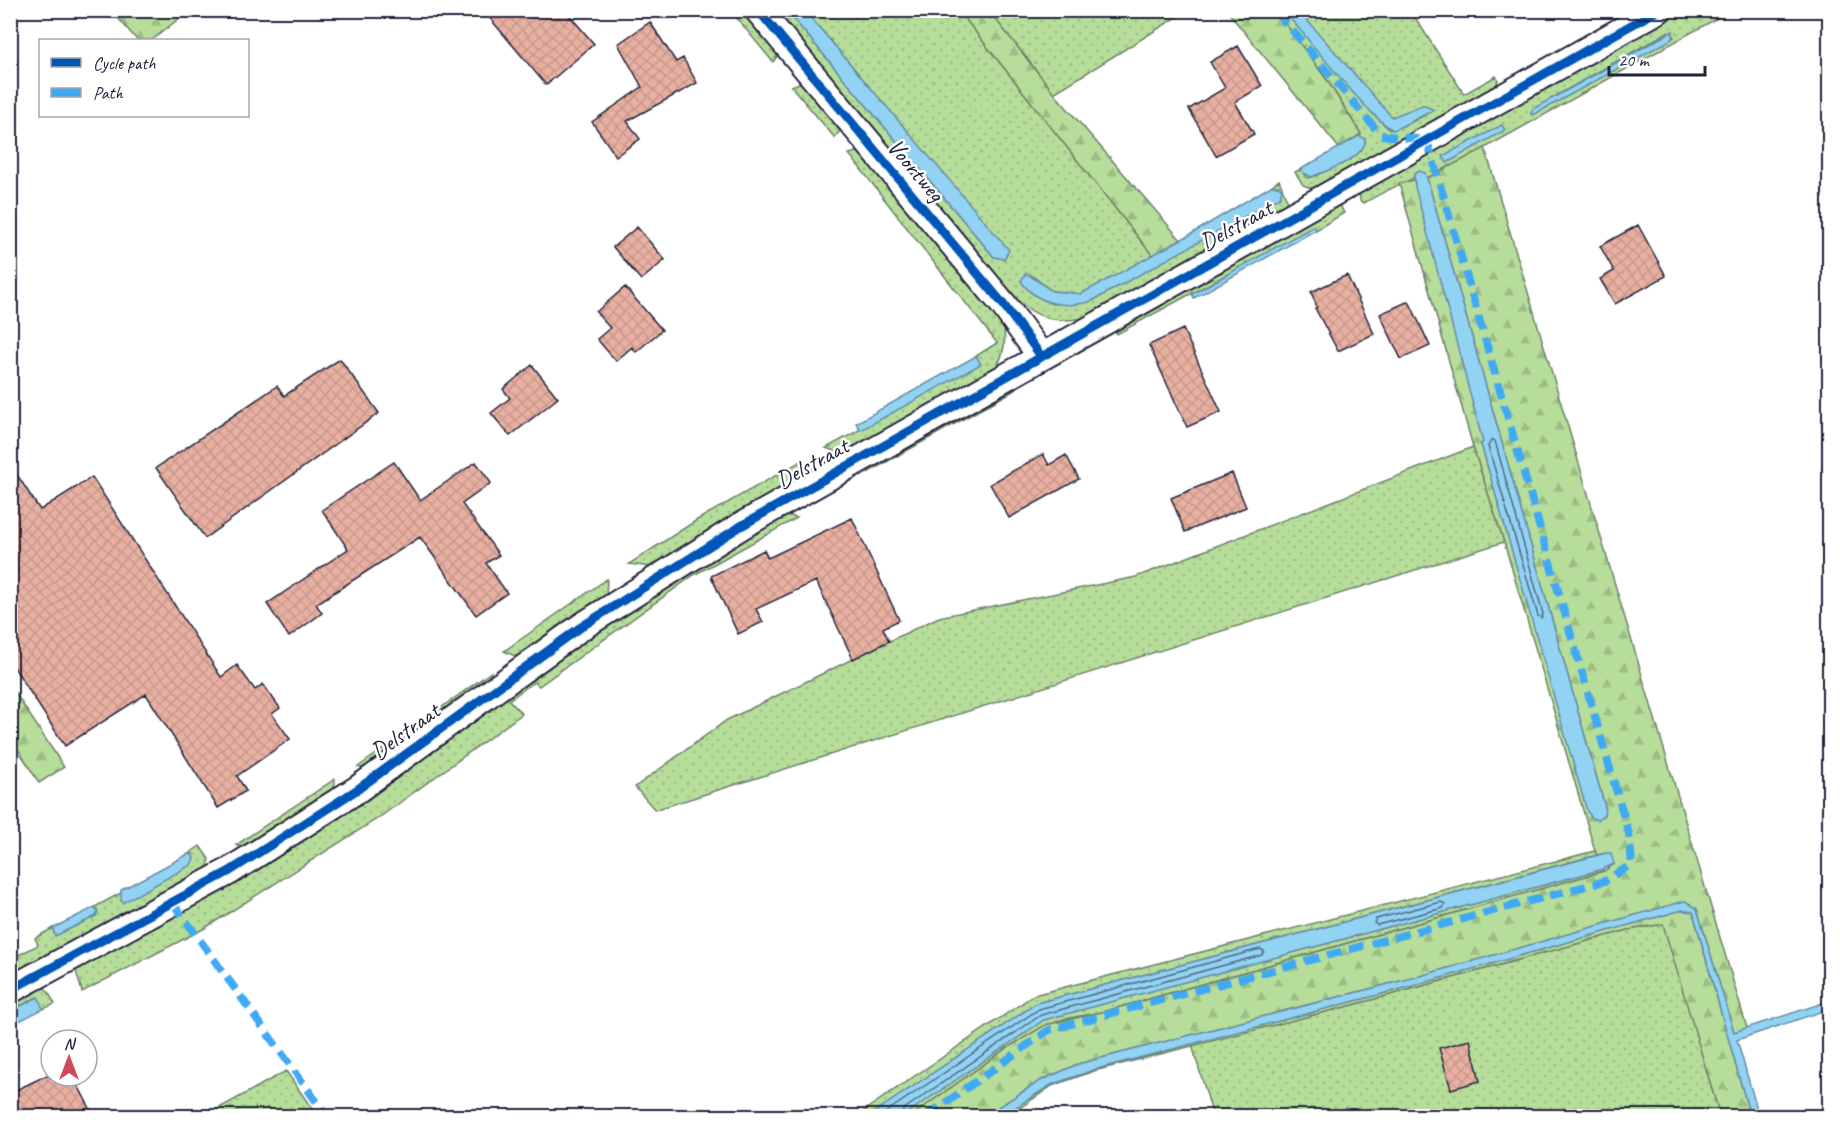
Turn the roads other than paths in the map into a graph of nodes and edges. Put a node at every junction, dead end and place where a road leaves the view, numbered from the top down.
1 (758, 10) edge
2 (1658, 10) edge
3 (1041, 356) junction
4 (10, 990) edge

1 - 3 street, Voortweg
2 - 3 street, Delstraat
3 - 4 street, Delstraat

